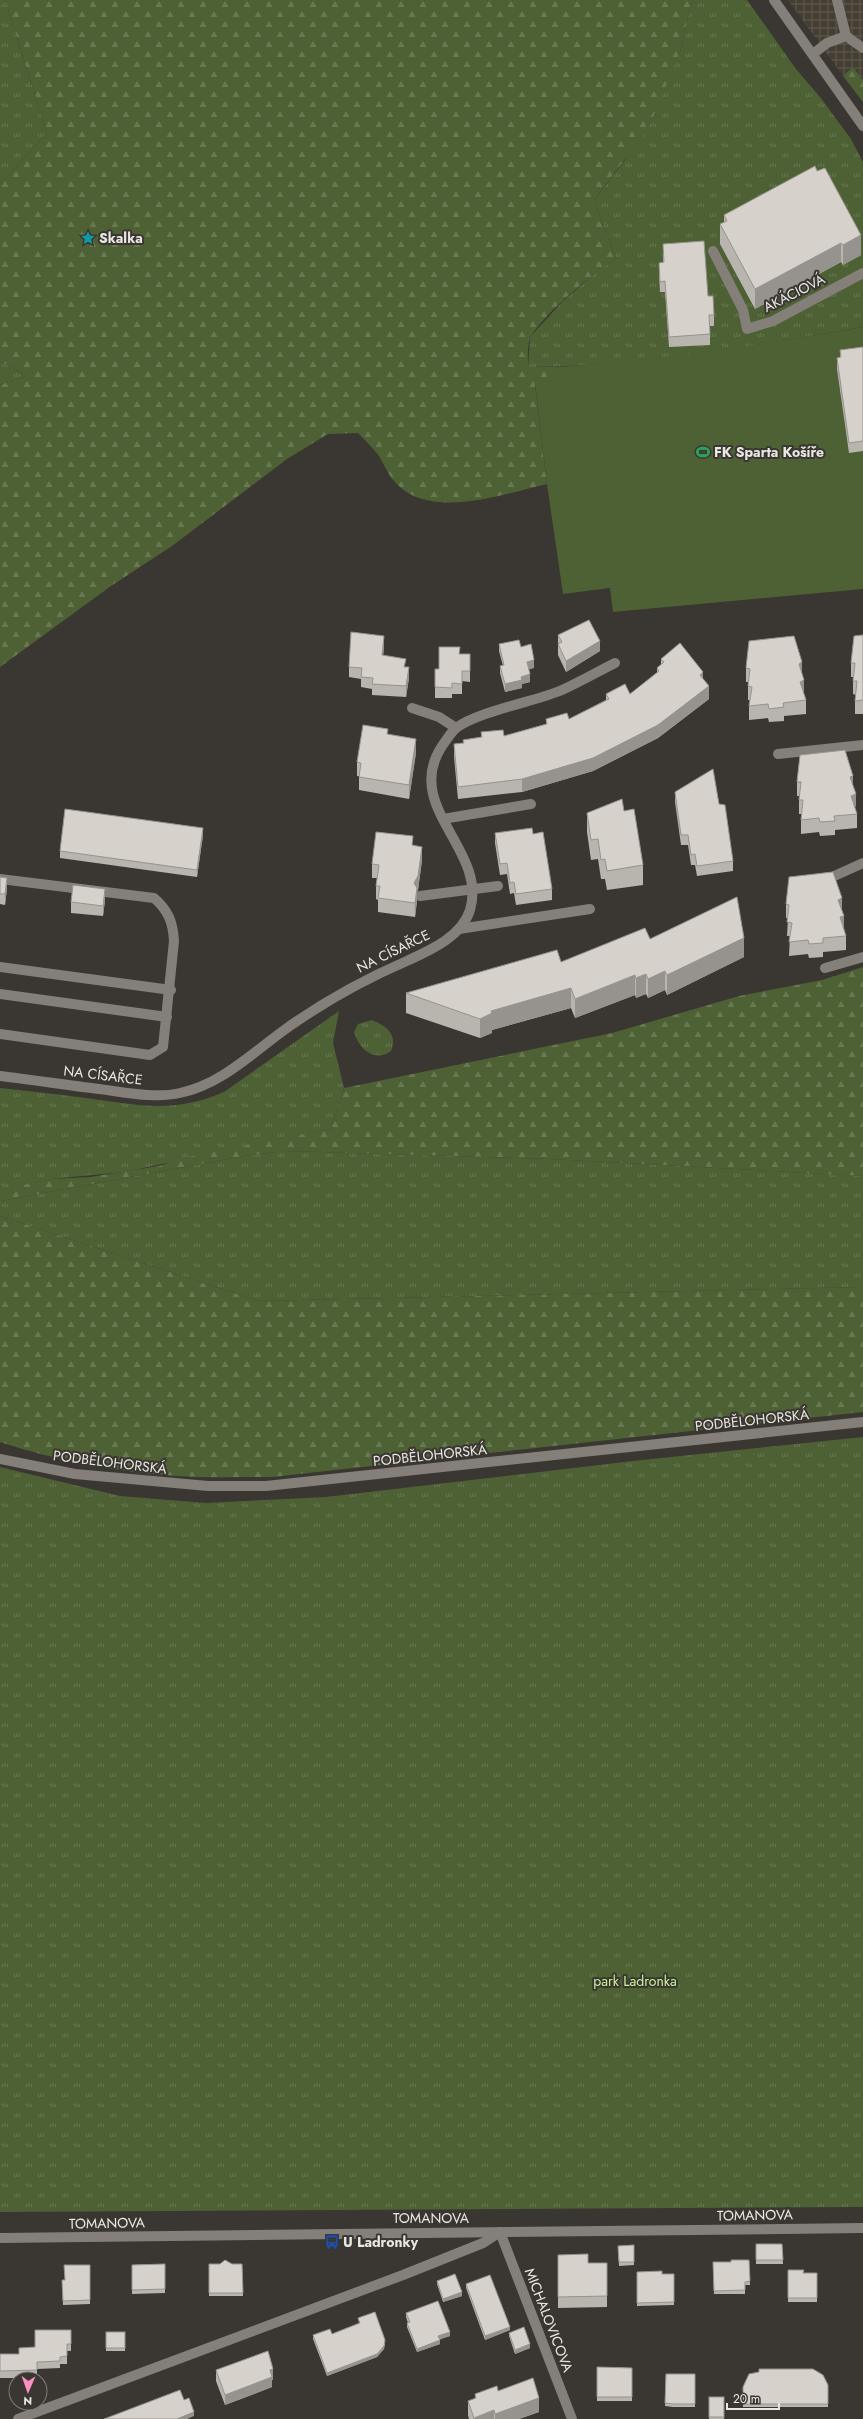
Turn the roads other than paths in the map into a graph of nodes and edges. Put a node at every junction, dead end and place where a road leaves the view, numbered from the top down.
1 (774, 0) edge
2 (837, 0) edge
3 (846, 36) junction
4 (863, 48) edge
5 (813, 54) junction
6 (863, 126) edge
7 (712, 251) dead end
8 (863, 273) edge
9 (615, 663) dead end
10 (412, 708) dead end
11 (456, 728) junction
12 (863, 745) edge
13 (778, 754) dead end
14 (531, 804) dead end
15 (443, 819) junction
16 (863, 863) edge
17 (0, 879) edge
18 (809, 880) edge
19 (498, 886) dead end
20 (474, 890) junction
21 (420, 896) dead end
22 (590, 909) dead end
23 (459, 929) junction
24 (863, 957) edge
25 (0, 967) edge
26 (825, 968) dead end
27 (171, 990) junction
28 (0, 994) edge
29 (167, 1017) junction
30 (0, 1034) edge
31 (0, 1076) edge
32 (863, 1422) edge
33 (0, 1459) edge
34 (863, 2228) edge
35 (500, 2232) junction
36 (0, 2238) edge
37 (18, 2419) edge
38 (572, 2419) edge

1 - 5 street
2 - 3 street
3 - 4 street
3 - 5 street
5 - 6 street
7 - 8 street, AKÁCIOVÁ
9 - 11 street, NA CÍSAŘCE
10 - 11 street
11 - 15 street, NA CÍSAŘCE
12 - 13 street
14 - 15 street
15 - 20 street, NA CÍSAŘCE
16 - 18 street
17 - 27 street
19 - 20 street
20 - 21 street
20 - 23 street, NA CÍSAŘCE
22 - 23 street
23 - 31 street, NA CÍSAŘCE
24 - 26 street
25 - 27 street
27 - 29 street
28 - 29 street
29 - 30 street
32 - 33 street, PODBĚLOHORSKÁ
34 - 35 street, TOMANOVA
35 - 36 street, TOMANOVA
35 - 37 street
35 - 38 street, MICHALOVICOVA

